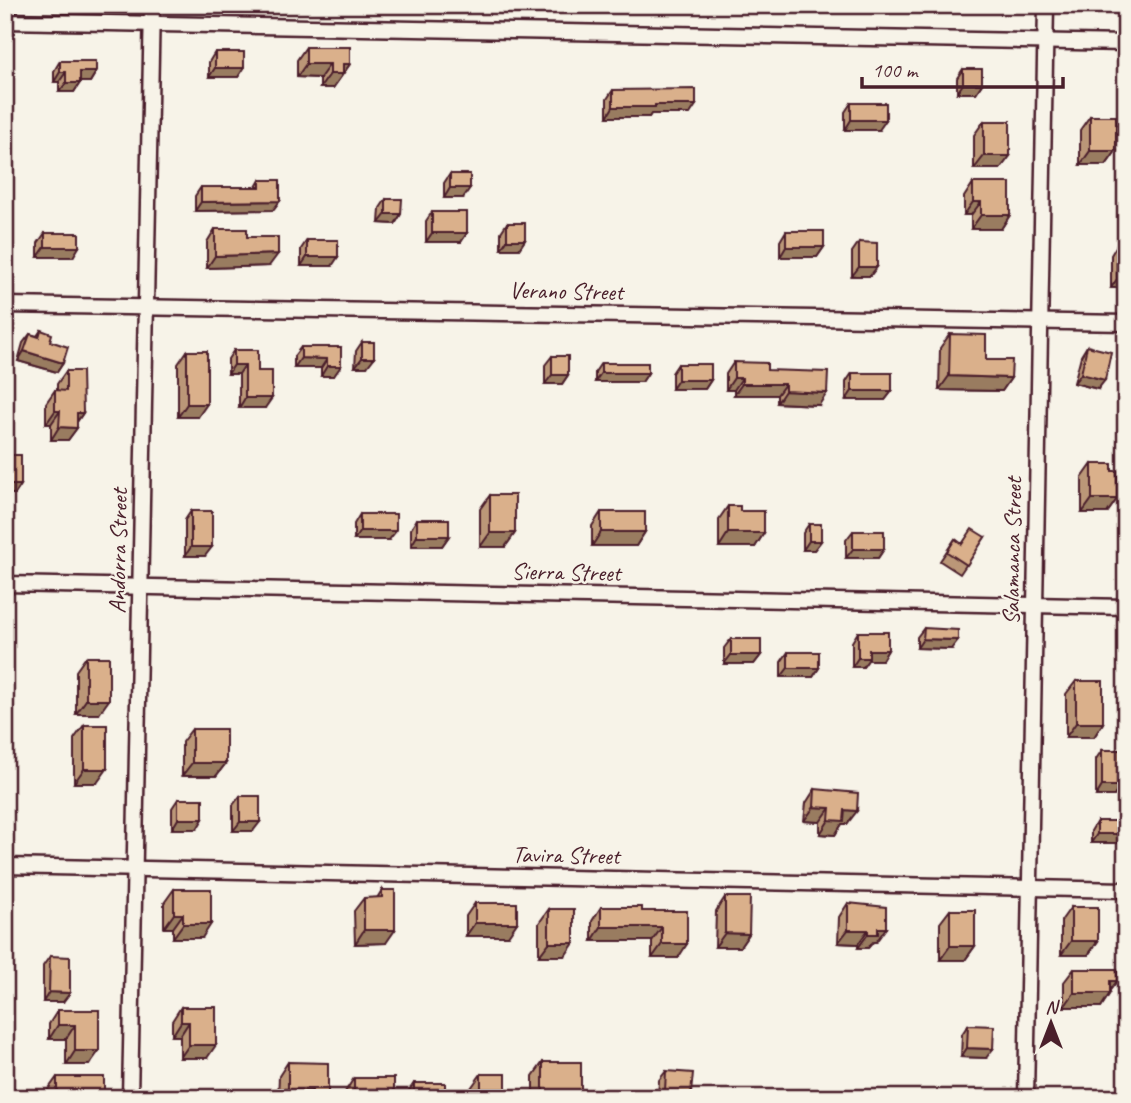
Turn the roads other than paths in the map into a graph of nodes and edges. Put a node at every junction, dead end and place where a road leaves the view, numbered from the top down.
1 (152, 5) edge
2 (1046, 5) edge
3 (5, 21) edge
4 (152, 24) junction
5 (1045, 41) junction
6 (1126, 43) edge
7 (5, 304) edge
8 (146, 306) junction
9 (1039, 322) junction
10 (1126, 323) edge
11 (5, 584) edge
12 (140, 586) junction
13 (1033, 606) junction
14 (1126, 607) edge
15 (5, 866) edge
16 (133, 867) junction
17 (1032, 889) junction
18 (1126, 890) edge
19 (130, 1098) edge
20 (1026, 1098) edge

1 - 4 street, Andorra Street
2 - 5 street, Salamanca Street
3 - 4 street
4 - 5 street
4 - 8 street, Andorra Street
5 - 6 street
5 - 9 street, Salamanca Street
7 - 8 street, Verano Street
8 - 9 street, Verano Street
8 - 12 street, Andorra Street
9 - 10 street, Verano Street
9 - 13 street, Salamanca Street
11 - 12 street, Sierra Street
12 - 13 street, Sierra Street
12 - 16 street, Andorra Street
13 - 14 street, Sierra Street
13 - 17 street, Salamanca Street
15 - 16 street, Tavira Street
16 - 17 street, Tavira Street
16 - 19 street, Andorra Street
17 - 18 street, Tavira Street
17 - 20 street, Salamanca Street

